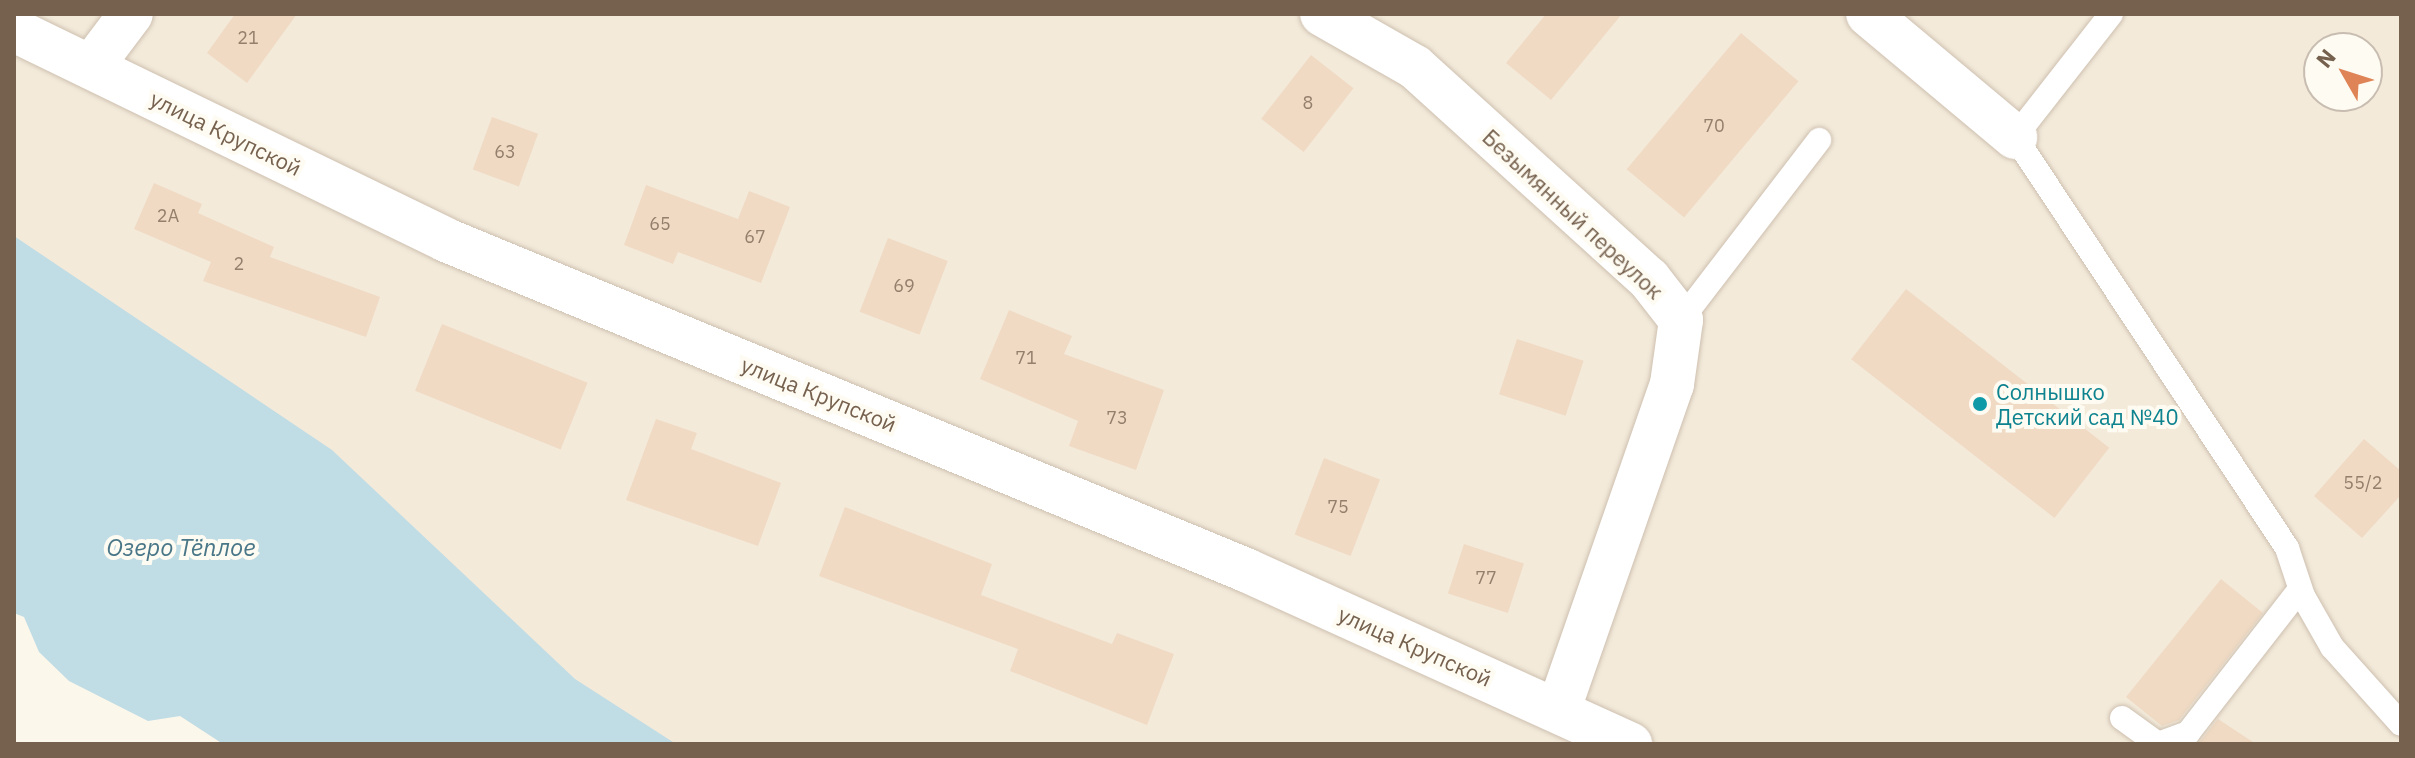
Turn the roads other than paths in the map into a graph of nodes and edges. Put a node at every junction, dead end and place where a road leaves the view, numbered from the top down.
1 (131, 14) edge
2 (1322, 14) edge
3 (1868, 14) edge
4 (2111, 14) edge
5 (14, 30) edge
6 (91, 67) junction
7 (2015, 137) junction
8 (1819, 140) dead end
9 (1681, 320) junction
10 (2300, 589) junction
11 (1558, 711) junction
12 (2122, 718) dead end
13 (2401, 724) edge
14 (1630, 744) edge

1 - 6 street
2 - 9 street, Безымянный переулок
3 - 7 street
4 - 7 lane
5 - 6 street, улица Крупской
6 - 11 street, улица Крупской
7 - 10 lane
8 - 9 lane
9 - 11 street, Безымянный переулок
10 - 12 lane
10 - 13 lane
11 - 14 street, улица Крупской

